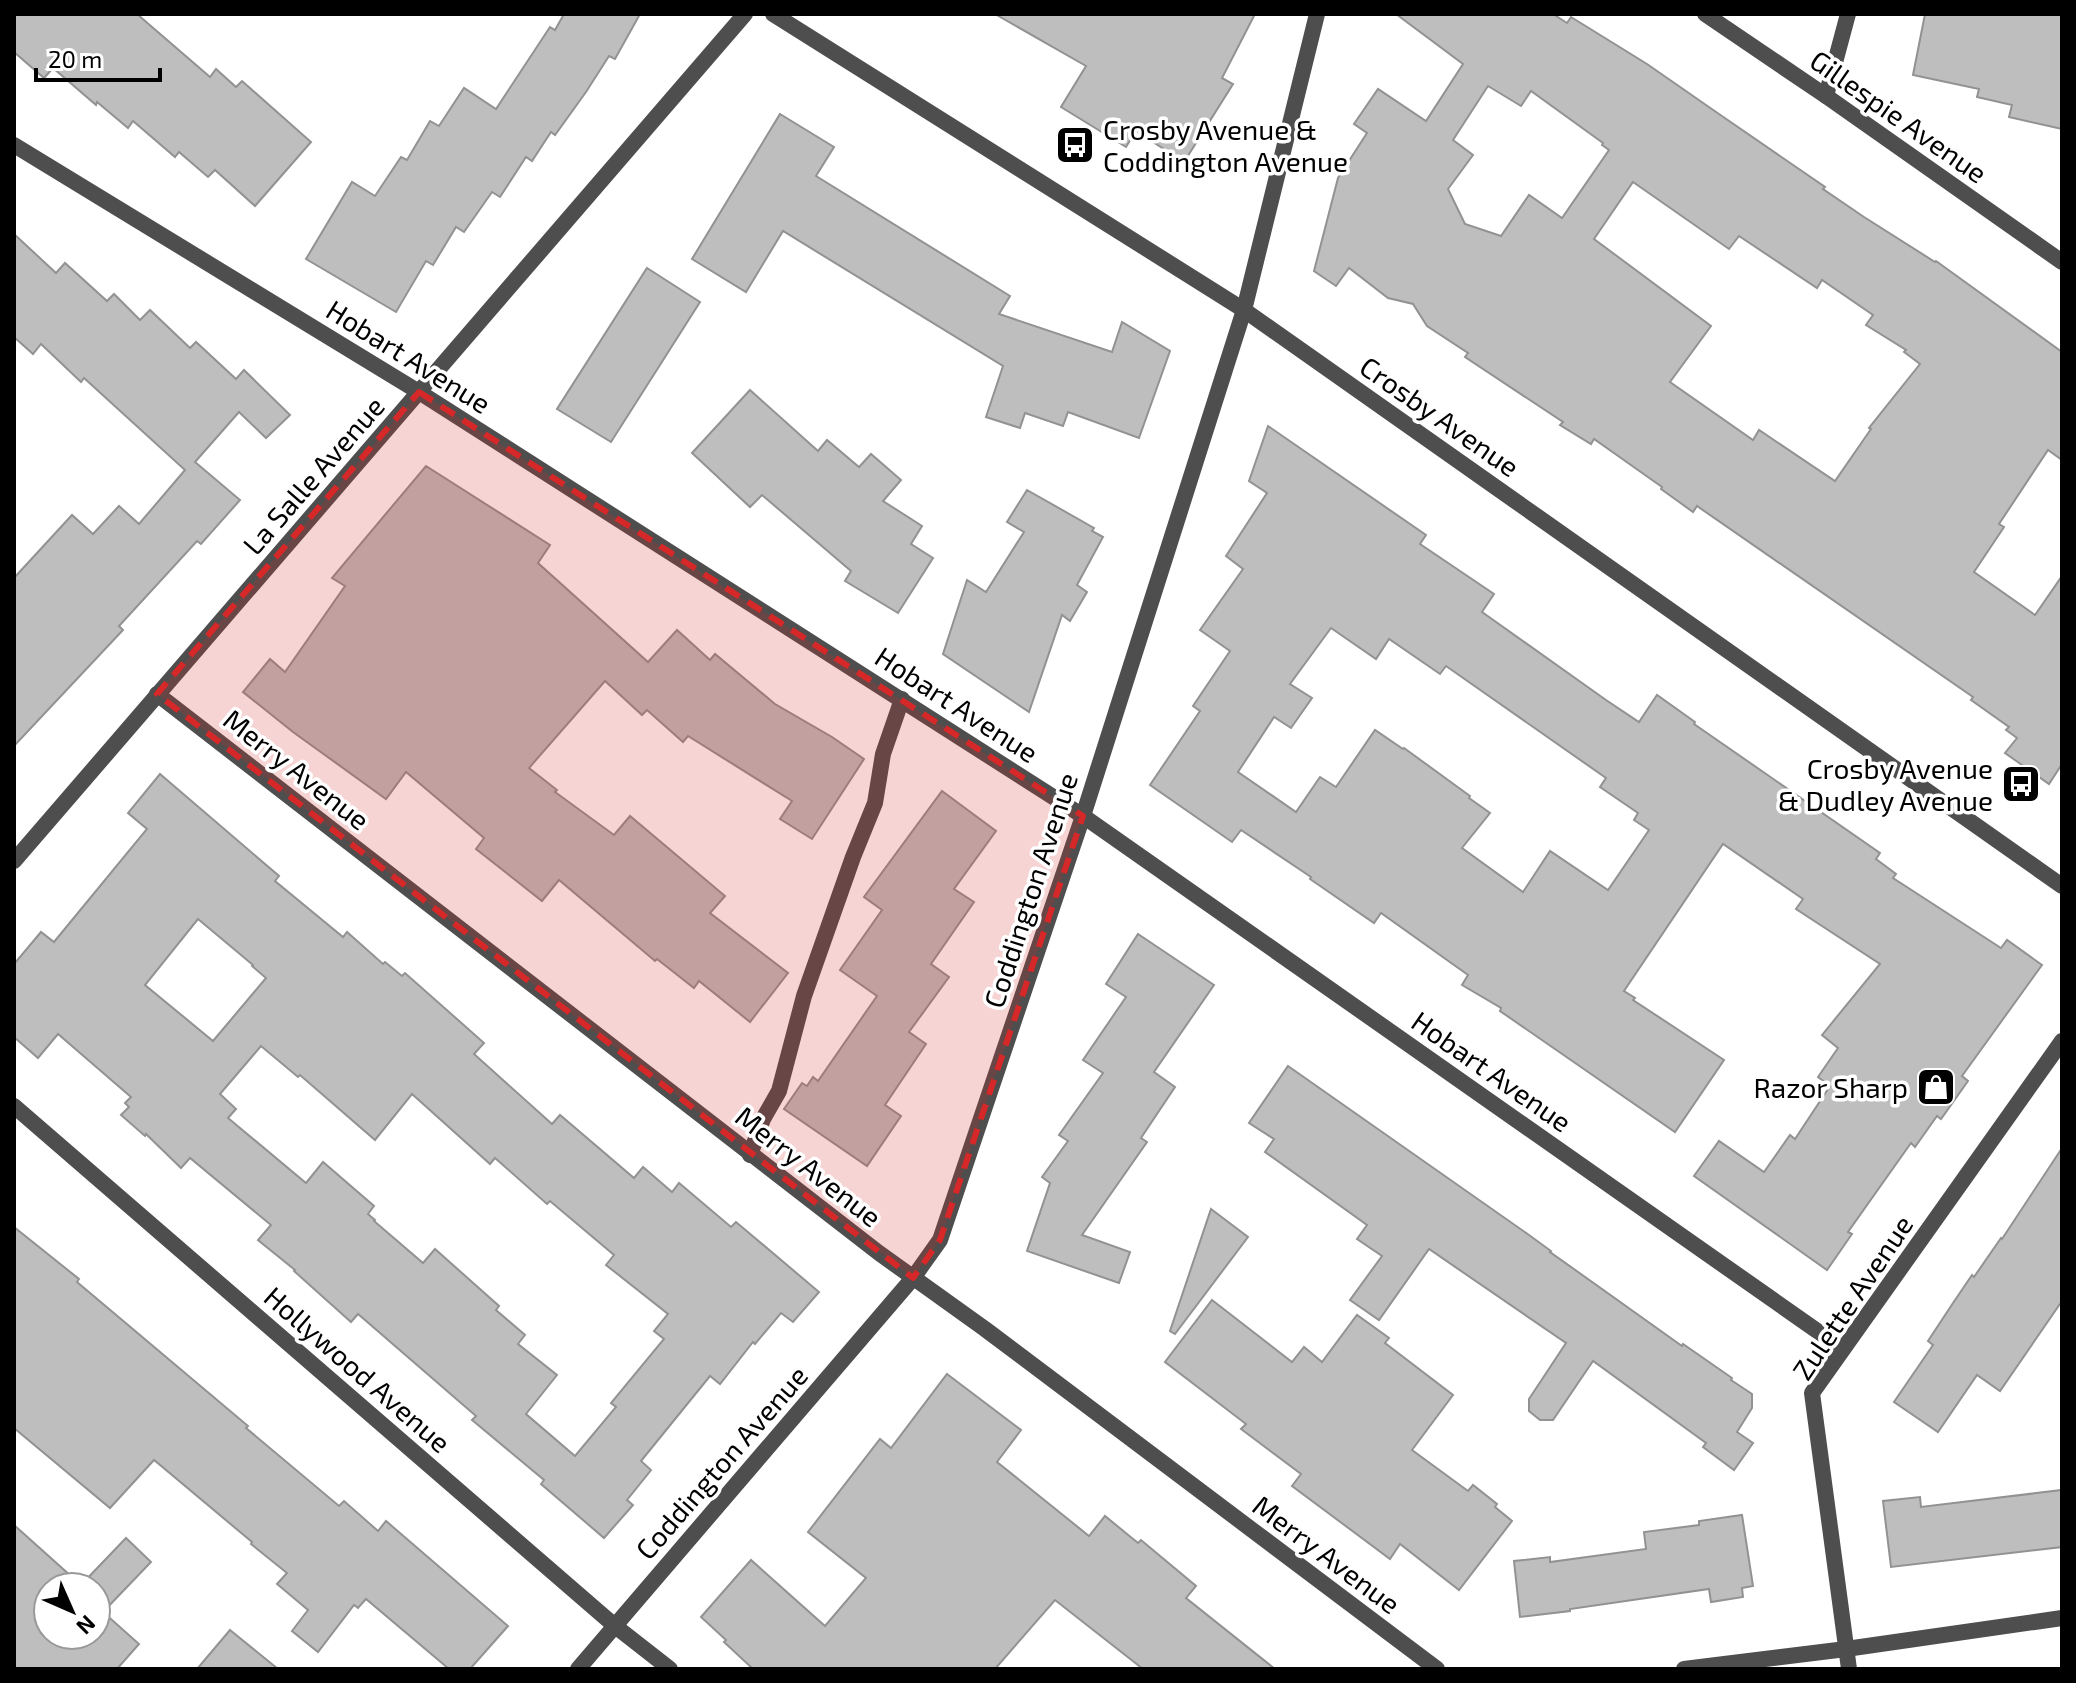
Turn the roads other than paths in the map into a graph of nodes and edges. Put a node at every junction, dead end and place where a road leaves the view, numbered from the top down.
1 (745, 14) edge
2 (773, 14) edge
3 (1317, 14) edge
4 (1705, 14) edge
5 (1848, 14) edge
6 (1826, 96) junction
7 (14, 145) edge
8 (2062, 262) edge
9 (1244, 310) junction
10 (419, 392) junction
11 (157, 694) junction
12 (902, 699) junction
13 (1083, 816) junction
14 (14, 861) edge
15 (2062, 886) edge
16 (2062, 1041) edge
17 (14, 1106) edge
18 (750, 1155) junction
19 (913, 1278) junction
20 (1843, 1349) junction
21 (2062, 1618) edge
22 (615, 1626) junction
23 (1846, 1649) junction
24 (578, 1669) edge
25 (670, 1669) edge
26 (1437, 1669) edge
27 (1684, 1669) edge
28 (1849, 1669) edge

1 - 10 street, La Salle Avenue
2 - 9 street, Crosby Avenue
3 - 9 street, Coddington Avenue
4 - 6 street, Gillespie Avenue
5 - 6 street
6 - 8 street, Gillespie Avenue
7 - 10 street, Hobart Avenue
9 - 13 street, Coddington Avenue
9 - 15 street, Crosby Avenue
10 - 11 street, La Salle Avenue
10 - 12 street, Hobart Avenue
11 - 14 street, La Salle Avenue
11 - 18 street, Merry Avenue
12 - 13 street, Hobart Avenue
12 - 18 street
13 - 19 street, Coddington Avenue
13 - 20 street, Hobart Avenue
16 - 20 street, Zulette Avenue
17 - 22 street, Hollywood Avenue
18 - 19 street, Merry Avenue
19 - 22 street, Coddington Avenue
19 - 26 street, Merry Avenue
20 - 23 street, Zulette Avenue
21 - 23 street
22 - 24 street, Coddington Avenue
22 - 25 street, Hollywood Avenue
23 - 27 street
23 - 28 street, Zulette Avenue

